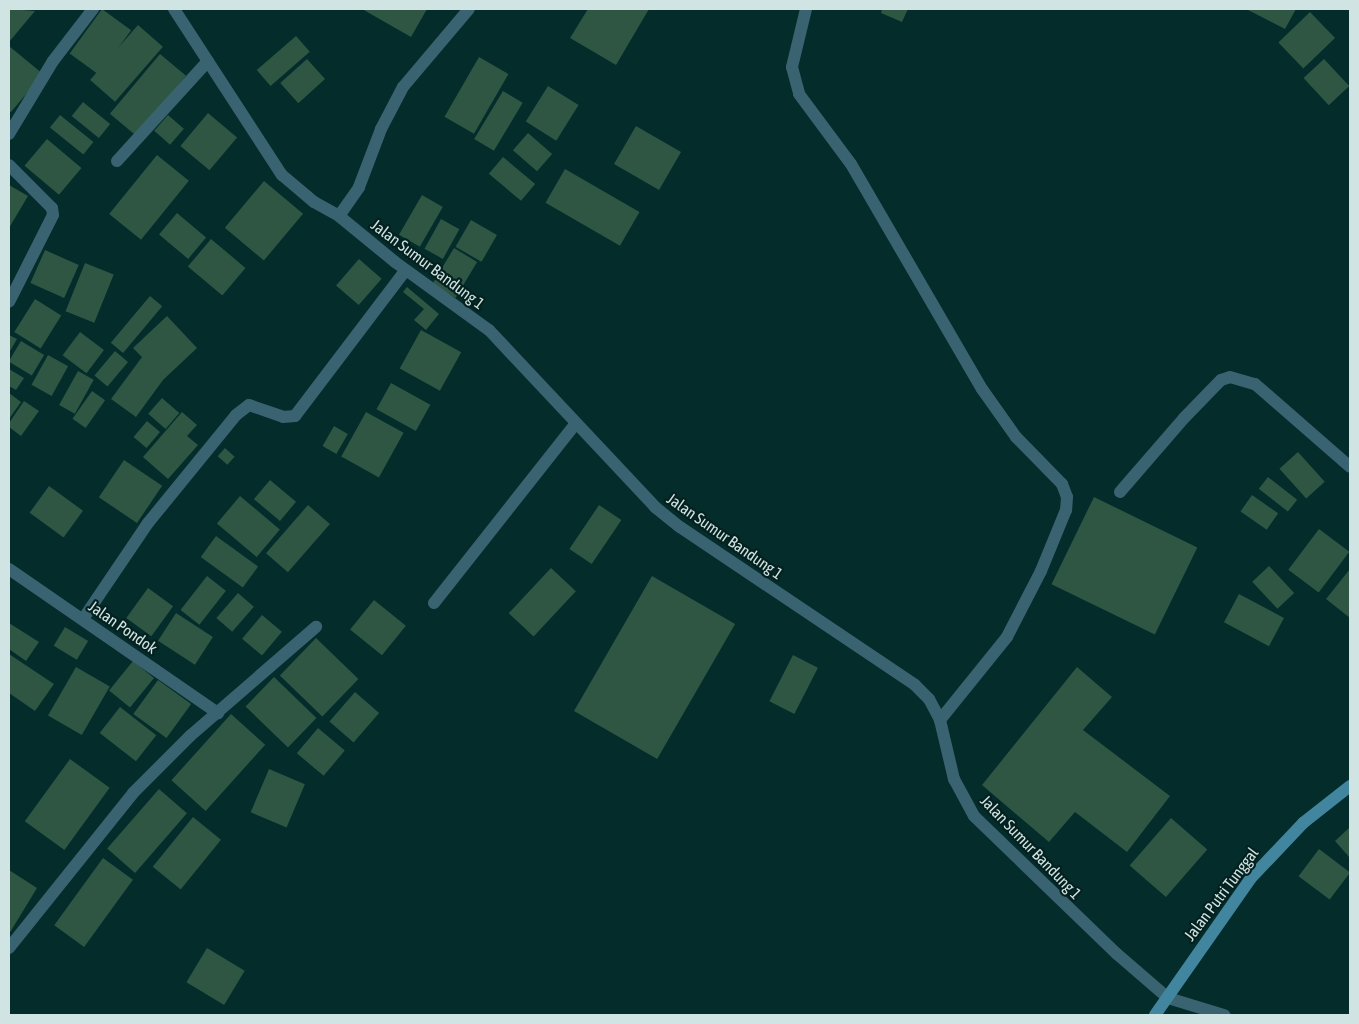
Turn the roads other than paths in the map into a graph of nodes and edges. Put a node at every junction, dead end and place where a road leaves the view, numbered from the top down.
1 (93, 9) edge
2 (174, 9) edge
3 (469, 9) edge
4 (806, 9) edge
5 (208, 61) junction
6 (9, 134) edge
7 (118, 161) dead end
8 (9, 165) edge
9 (339, 216) junction
10 (406, 270) junction
11 (9, 302) edge
12 (576, 423) junction
13 (1350, 467) edge
14 (1120, 492) dead end
15 (9, 569) edge
16 (434, 603) dead end
17 (83, 619) junction
18 (316, 627) dead end
19 (218, 713) junction
20 (940, 720) junction
21 (1350, 786) edge
22 (9, 948) edge
23 (1168, 998) junction
24 (1155, 1015) edge
25 (1224, 1015) edge

1 - 6 street
2 - 5 street, Jalan Sumur Bandung 1
3 - 9 street
4 - 20 street
5 - 7 street
5 - 9 street, Jalan Sumur Bandung 1
8 - 11 street
9 - 10 street, Jalan Sumur Bandung 1
10 - 12 street, Jalan Sumur Bandung 1
10 - 17 street
12 - 16 street
12 - 20 street, Jalan Sumur Bandung 1
13 - 14 street
15 - 17 street, Jalan Pondok
17 - 19 street, Jalan Pondok
18 - 19 street
19 - 22 street
20 - 23 street, Jalan Sumur Bandung 1
21 - 23 street, Jalan Putri Tunggal
23 - 24 street, Jalan Putri Tunggal
23 - 25 street

